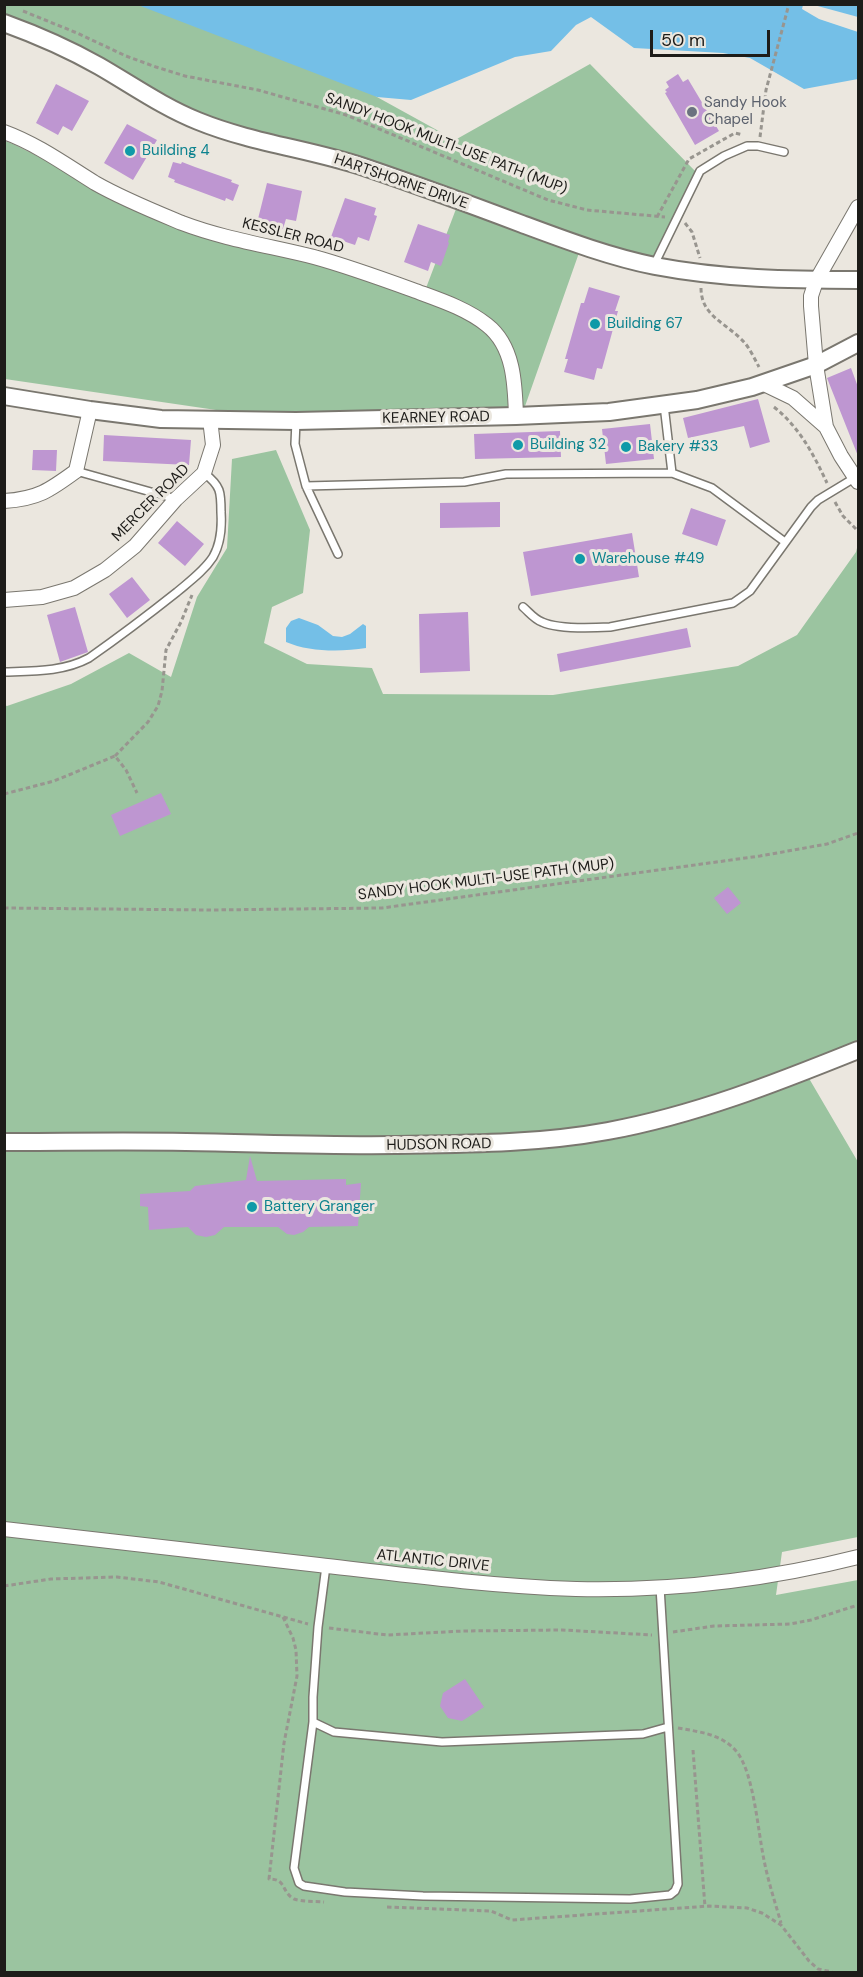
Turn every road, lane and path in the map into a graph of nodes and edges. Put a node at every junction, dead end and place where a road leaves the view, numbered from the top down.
1 (789, 4) edge
2 (15, 9) dead end
3 (4, 23) edge
4 (766, 90) dead end
5 (4, 132) edge
6 (784, 152) dead end
7 (858, 207) edge
8 (676, 219) junction
9 (654, 266) junction
10 (701, 273) junction
11 (858, 280) edge
12 (816, 281) junction
13 (858, 343) edge
14 (816, 365) junction
15 (762, 376) junction
16 (4, 396) edge
17 (770, 403) dead end
18 (664, 405) junction
19 (90, 410) junction
20 (516, 416) junction
21 (210, 419) junction
22 (296, 421) junction
23 (826, 428) junction
24 (76, 471) junction
25 (672, 472) junction
26 (204, 473) junction
27 (858, 479) edge
28 (827, 483) dead end
29 (306, 486) junction
30 (176, 499) junction
31 (4, 501) edge
32 (835, 502) dead end
33 (858, 531) edge
34 (785, 542) junction
35 (338, 554) dead end
36 (201, 572) junction
37 (4, 600) edge
38 (523, 607) dead end
39 (4, 672) edge
40 (115, 756) junction
41 (137, 793) dead end
42 (4, 794) edge
43 (858, 833) edge
44 (4, 908) edge
45 (858, 1050) edge
46 (4, 1142) edge
47 (4, 1529) edge
48 (858, 1557) edge
49 (326, 1566) junction
50 (660, 1587) junction
51 (858, 1605) edge
52 (282, 1617) dead end
53 (673, 1632) dead end
54 (313, 1722) junction
55 (668, 1727) junction
56 (284, 1743) dead end
57 (693, 1750) dead end
58 (781, 1925) junction
59 (832, 1972) edge

1 - 4 path
2 - 8 path, SANDY HOOK MULTI-USE PATH (MUP)
3 - 9 street, HARTSHORNE DRIVE
5 - 20 street, KESSLER ROAD
6 - 8 lane
7 - 12 street
8 - 9 lane
8 - 10 path
9 - 10 street, HARTSHORNE DRIVE
10 - 12 street, HARTSHORNE DRIVE
10 - 15 path
11 - 12 street, HARTSHORNE DRIVE
12 - 14 street
13 - 14 street, KEARNEY ROAD
14 - 15 street, KEARNEY ROAD
14 - 23 street
15 - 18 street, KEARNEY ROAD
15 - 23 street
16 - 19 street, KEARNEY ROAD
17 - 28 path
18 - 20 street, KEARNEY ROAD
18 - 25 lane
19 - 21 street, KEARNEY ROAD
19 - 24 street
20 - 22 street, KEARNEY ROAD
21 - 22 street, KEARNEY ROAD
21 - 26 street, MERCER ROAD
22 - 29 lane
23 - 27 street
24 - 30 lane
24 - 31 street
25 - 29 lane
25 - 34 lane
26 - 30 street, MERCER ROAD
26 - 36 lane
27 - 34 lane
29 - 35 lane
30 - 37 street, MERCER ROAD
32 - 33 path
34 - 38 lane
36 - 39 lane
36 - 40 path
40 - 41 path
40 - 42 path
43 - 44 path, SANDY HOOK MULTI-USE PATH (MUP)
45 - 46 street, HUDSON ROAD
47 - 49 street, ATLANTIC DRIVE
48 - 50 street, ATLANTIC DRIVE
49 - 50 street, ATLANTIC DRIVE
49 - 54 lane
50 - 55 lane
51 - 53 path
52 - 56 path
54 - 55 lane
54 - 55 lane
55 - 58 path
57 - 58 path
58 - 59 path

